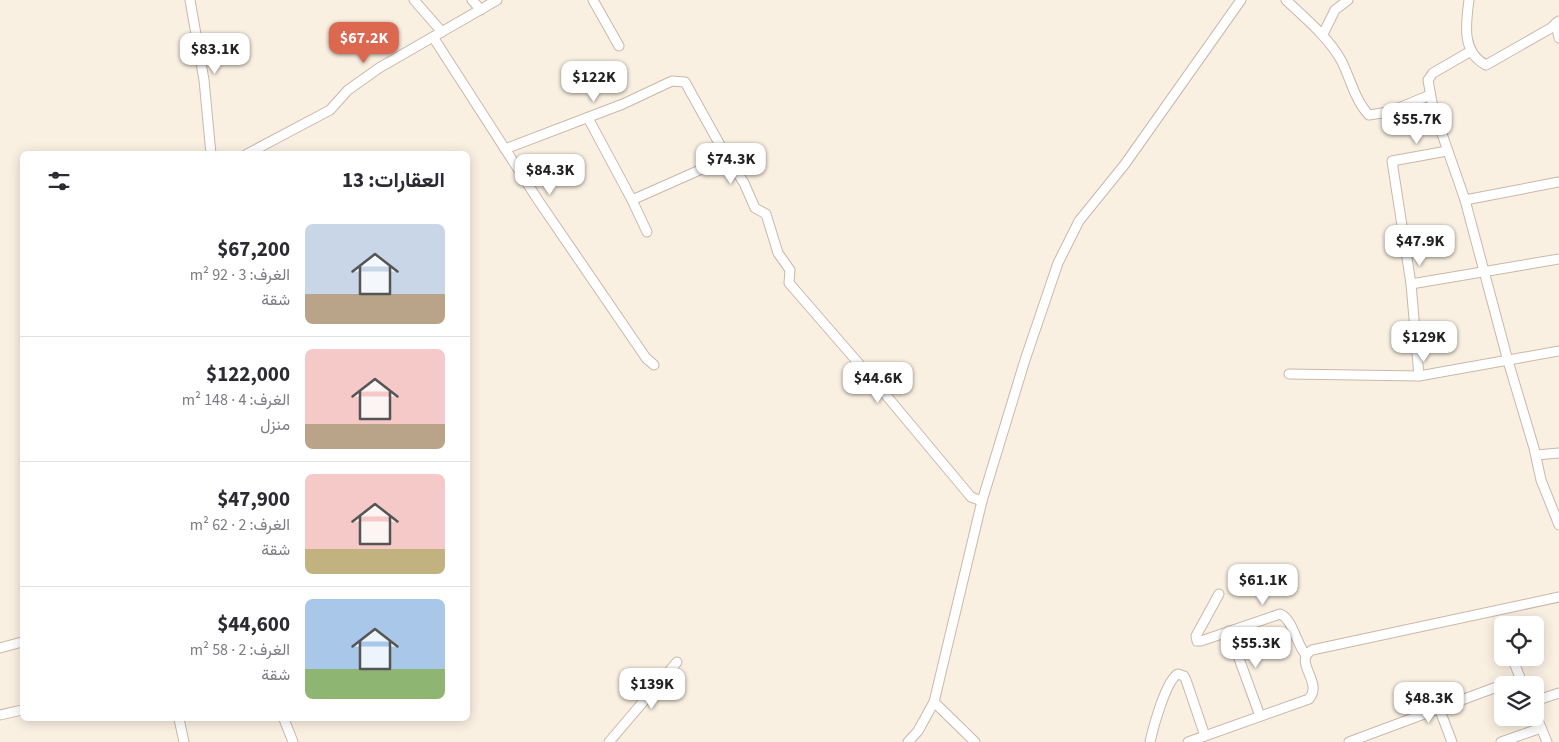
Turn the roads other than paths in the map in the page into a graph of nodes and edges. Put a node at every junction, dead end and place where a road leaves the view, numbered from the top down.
1 (190, 0) edge
2 (414, 0) edge
3 (472, 0) edge
4 (497, 0) edge
5 (593, 0) edge
6 (1286, 0) edge
7 (1348, 0) edge
8 (1468, 0) edge
9 (1236, 2) edge
10 (480, 10) junction
11 (1558, 22) edge
12 (442, 32) junction
13 (1323, 34) junction
14 (433, 37) junction
15 (1559, 38) edge
16 (619, 46) dead end
17 (1471, 51) junction
18 (1430, 95) junction
19 (588, 118) junction
20 (505, 149) junction
21 (211, 151) edge
22 (253, 151) edge
23 (1448, 151) junction
24 (725, 154) junction
25 (1559, 182) edge
26 (632, 200) junction
27 (1465, 200) junction
28 (647, 232) dead end
29 (1559, 259) edge
30 (1485, 273) junction
31 (1411, 284) junction
32 (1559, 351) edge
33 (1508, 361) junction
34 (654, 365) dead end
35 (1289, 374) dead end
36 (1419, 376) junction
37 (1558, 454) edge
38 (1536, 455) junction
39 (982, 501) junction
40 (1559, 526) edge
41 (1219, 594) dead end
42 (1559, 597) edge
43 (1229, 631) junction
44 (20, 643) edge
45 (0, 648) edge
46 (1306, 655) junction
47 (677, 662) dead end
48 (1494, 688) edge
49 (1559, 693) edge
50 (1544, 698) edge
51 (934, 702) junction
52 (1439, 708) junction
53 (20, 710) edge
54 (0, 715) edge
55 (1260, 716) junction
56 (179, 721) edge
57 (285, 721) edge
58 (1541, 728) joint
59 (1205, 736) junction
60 (1360, 740) edge
61 (184, 742) edge
62 (293, 742) edge
63 (609, 742) edge
64 (908, 742) edge
65 (975, 742) edge
66 (1150, 742) edge
67 (1188, 742) edge
68 (1348, 742) edge
69 (1452, 742) edge
70 (1501, 742) edge
71 (1547, 742) edge

1 - 21 street
2 - 12 street
3 - 10 street
4 - 10 street
5 - 16 street
6 - 13 street
7 - 13 street
8 - 17 street
9 - 39 street
10 - 12 street
11 - 15 street
11 - 17 street
12 - 14 street
13 - 18 street
14 - 20 street
14 - 22 street
17 - 18 street
18 - 23 street
19 - 20 street
19 - 24 street
19 - 26 street
20 - 34 street
23 - 27 street
23 - 31 street
24 - 26 street
24 - 39 street
25 - 27 street
26 - 28 street
27 - 30 street
29 - 30 street
30 - 31 street
30 - 33 street
31 - 36 street
32 - 33 street
33 - 36 street
33 - 38 street
35 - 36 street
37 - 38 street
38 - 40 street
39 - 51 street
41 - 43 street
42 - 46 street
43 - 46 street
43 - 55 street
44 - 45 street
46 - 55 street
47 - 63 street
48 - 52 street
49 - 50 street
51 - 64 street
51 - 65 street
52 - 60 street
52 - 69 street
53 - 54 street
55 - 59 street
56 - 61 street
57 - 62 street
58 - 70 street
58 - 71 street
59 - 66 street
59 - 67 street
60 - 68 street

